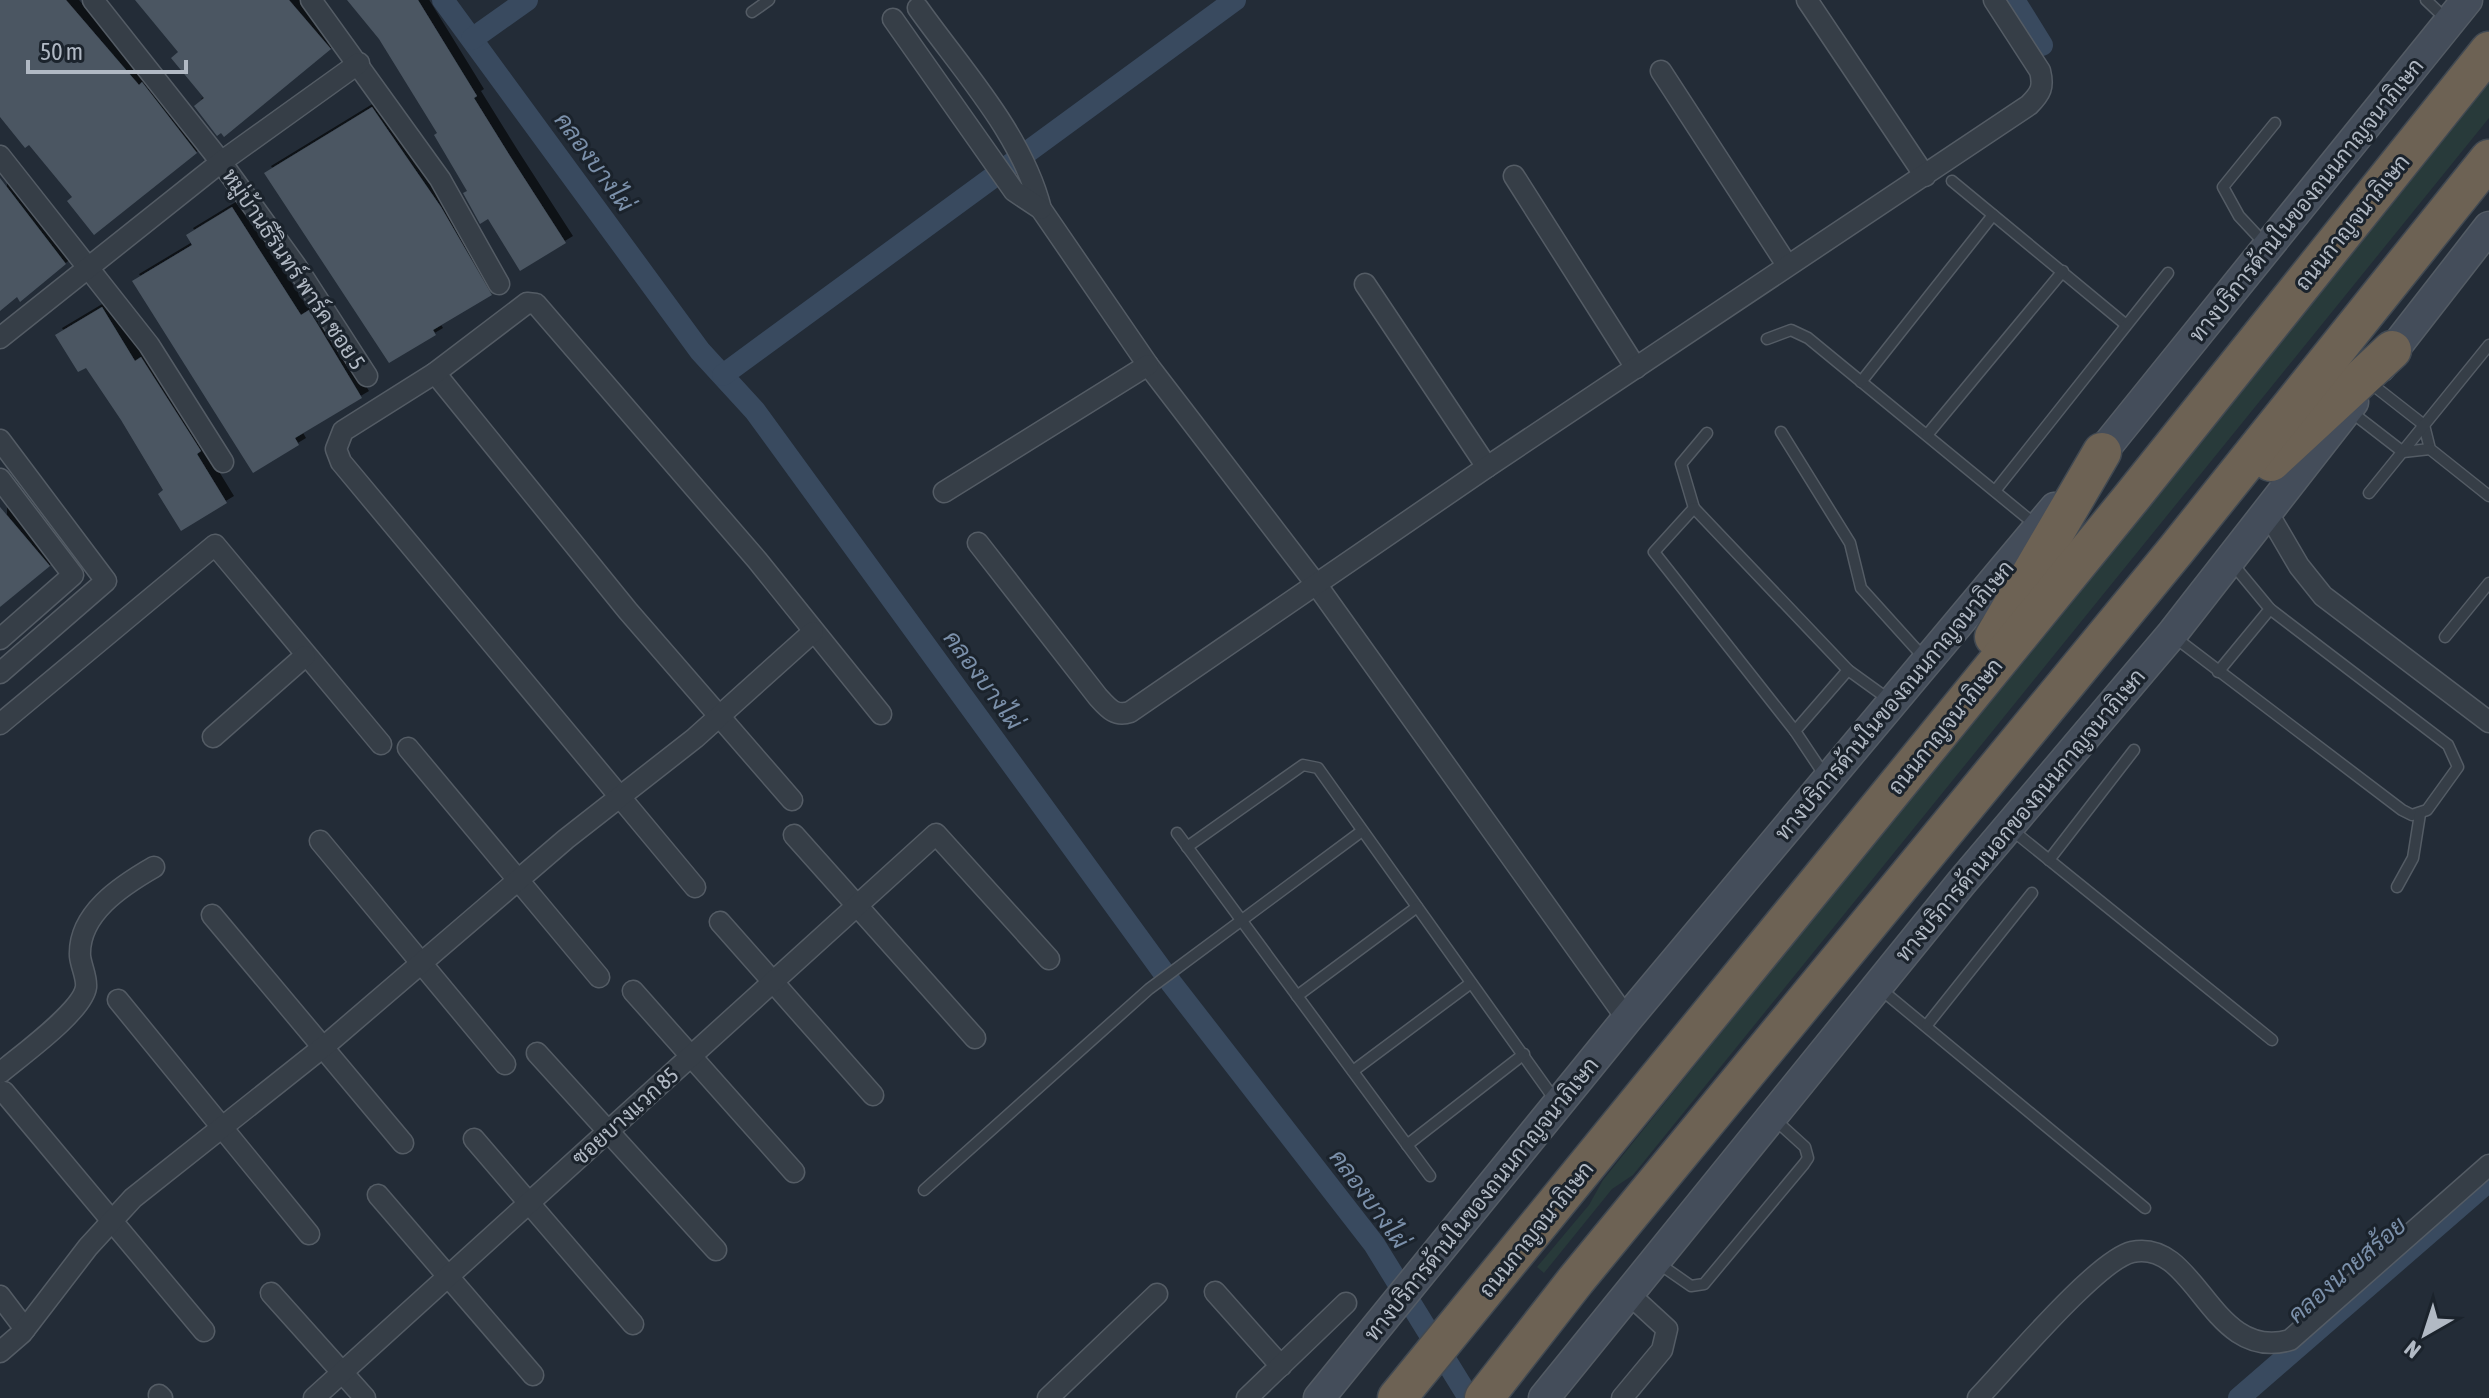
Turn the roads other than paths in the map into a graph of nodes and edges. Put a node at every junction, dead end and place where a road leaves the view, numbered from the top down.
1 (93, 0) edge
2 (311, 0) edge
3 (769, 0) edge
4 (1807, 0) edge
5 (1994, 0) edge
6 (2426, 0) edge
7 (917, 4) edge
8 (890, 9) edge
9 (2458, 11) edge
10 (752, 12) dead end
11 (2489, 51) edge
12 (359, 63) junction
13 (1661, 71) dead end
14 (983, 99) junction
15 (961, 113) junction
16 (2275, 123) dead end
17 (0, 156) edge
18 (2489, 159) edge
19 (221, 162) junction
20 (1514, 176) dead end
21 (1925, 176) junction
22 (1952, 181) dead end
23 (1041, 209) junction
24 (1993, 215) junction
25 (2487, 232) edge
26 (2268, 247) junction
27 (1787, 265) junction
28 (86, 269) junction
29 (2063, 271) junction
30 (2168, 273) dead end
31 (499, 284) dead end
32 (1365, 284) dead end
33 (2125, 324) junction
34 (0, 338) edge
35 (1767, 339) dead end
36 (2489, 345) edge
37 (2392, 350) junction
38 (1148, 365) junction
39 (1636, 368) junction
40 (435, 373) junction
41 (367, 376) dead end
42 (1861, 382) junction
43 (2369, 382) junction
44 (2348, 409) junction
45 (2424, 425) junction
46 (1781, 432) dead end
47 (1707, 433) dead end
48 (1927, 435) junction
49 (0, 440) edge
50 (2430, 449) junction
51 (2102, 452) junction
52 (2403, 452) junction
53 (223, 462) dead end
54 (1487, 467) junction
55 (23, 471) junction
56 (2, 482) edge
57 (1995, 491) junction
58 (944, 492) dead end
59 (2369, 493) dead end
60 (2489, 496) edge
61 (1694, 508) junction
62 (2268, 513) junction
63 (2039, 527) junction
64 (978, 543) dead end
65 (2176, 550) junction
66 (2230, 560) junction
67 (2489, 583) edge
68 (1316, 584) junction
69 (2270, 609) junction
70 (813, 632) junction
71 (2172, 634) junction
72 (2445, 637) dead end
73 (0, 639) edge
74 (305, 656) junction
75 (1927, 661) junction
76 (1848, 670) junction
77 (2218, 672) junction
78 (0, 673) edge
79 (1892, 702) junction
80 (881, 714) dead end
81 (719, 717) junction
82 (2489, 722) edge
83 (0, 724) edge
84 (1795, 731) junction
85 (213, 737) dead end
86 (1934, 740) junction
87 (381, 744) dead end
88 (408, 748) dead end
89 (2134, 750) dead end
90 (1828, 781) junction
91 (620, 797) junction
92 (792, 800) dead end
93 (2420, 814) junction
94 (2007, 826) junction
95 (1362, 831) junction
96 (1177, 833) dead end
97 (794, 835) dead end
98 (320, 841) dead end
99 (1187, 847) junction
100 (2049, 860) junction
101 (154, 867) dead end
102 (518, 881) junction
103 (695, 887) dead end
104 (2397, 887) dead end
105 (2032, 893) dead end
106 (859, 904) junction
107 (1417, 907) junction
108 (212, 915) dead end
109 (1240, 919) junction
110 (720, 922) dead end
111 (1049, 959) dead end
112 (422, 964) junction
113 (599, 977) dead end
114 (775, 980) junction
115 (1471, 983) junction
116 (1878, 987) junction
117 (633, 991) dead end
118 (1297, 996) junction
119 (118, 1000) dead end
120 (1627, 1019) junction
121 (1927, 1025) junction
122 (975, 1038) dead end
123 (2272, 1040) dead end
124 (323, 1047) junction
125 (537, 1053) dead end
126 (1524, 1054) junction
127 (692, 1055) junction
128 (505, 1064) dead end
129 (1353, 1071) junction
130 (2, 1082) edge
131 (873, 1095) dead end
132 (1557, 1104) junction
133 (1773, 1117) junction
134 (222, 1127) junction
135 (609, 1131) junction
136 (474, 1139) dead end
137 (403, 1143) dead end
138 (1407, 1145) junction
139 (2489, 1165) edge
140 (794, 1172) dead end
141 (1430, 1176) dead end
142 (924, 1190) dead end
143 (378, 1195) dead end
144 (529, 1203) junction
145 (2145, 1208) dead end
146 (110, 1220) junction
147 (309, 1234) dead end
148 (716, 1250) dead end
149 (1657, 1262) junction
150 (449, 1276) junction
151 (1215, 1292) dead end
152 (271, 1293) dead end
153 (1157, 1294) dead end
154 (1630, 1295) junction
155 (0, 1296) edge
156 (1346, 1303) dead end
157 (633, 1324) dead end
158 (25, 1329) junction
159 (204, 1331) dead end
160 (0, 1352) edge
161 (1281, 1366) junction
162 (342, 1372) junction
163 (533, 1375) dead end
164 (314, 1398) edge
165 (365, 1398) edge
166 (1048, 1398) edge
167 (1247, 1398) edge
168 (1319, 1398) edge
169 (1397, 1398) edge
170 (1484, 1398) edge
171 (1544, 1398) edge
172 (1622, 1398) edge
173 (1978, 1398) edge

1 - 19 street, หมู่บ้านธีรินทร์ พาร์ค ซอย 5
2 - 12 street
3 - 10 lane
4 - 21 street
5 - 21 street
6 - 9 lane
7 - 8 street
7 - 14 street
8 - 15 street
9 - 26 main road, ทางบริการด้านในของถนนกาญจนาภิเษก
11 - 86 highway, ถนนกาญจนาภิเษก
12 - 19 street
12 - 31 street
13 - 27 street
14 - 15 street
14 - 23 street
15 - 23 street
16 - 26 lane
17 - 28 street
18 - 65 highway
19 - 28 street
19 - 41 street, หมู่บ้านธีรินทร์ พาร์ค ซอย 5
20 - 39 street
21 - 27 street
22 - 24 lane
23 - 38 street
24 - 29 lane
24 - 42 lane
25 - 37 main road, ทางบริการด้านนอกของถนนกาญจนาภิเษก
26 - 51 main road, ทางบริการด้านในของถนนกาญจนาภิเษก
27 - 39 street
28 - 34 street
28 - 53 street
29 - 33 lane
29 - 48 lane
30 - 33 lane
32 - 54 street
33 - 57 lane
35 - 42 lane
36 - 45 lane
37 - 43 main road, ทางบริการด้านนอกของถนนกาญจนาภิเษก
37 - 65 highway
38 - 58 street
38 - 68 street
39 - 54 street
40 - 70 street
40 - 81 street
40 - 91 street
42 - 48 lane
43 - 44 main road, ทางบริการด้านนอกของถนนกาญจนาภิเษก
43 - 45 lane
44 - 52 lane
44 - 62 main road, ทางบริการด้านนอกของถนนกาญจนาภิเษก
45 - 50 lane
45 - 52 lane
46 - 75 lane
47 - 61 lane
48 - 57 lane
49 - 55 street
50 - 52 lane
50 - 60 lane
51 - 63 main road, ทางบริการด้านในของถนนกาญจนาภิเษก
51 - 86 highway
52 - 59 lane
54 - 68 street
55 - 56 street
55 - 78 street
56 - 73 street
57 - 63 lane
61 - 76 lane
61 - 84 lane
62 - 66 main road, ทางบริการด้านนอกของถนนกาญจนาภิเษก
62 - 82 street
63 - 75 main road, ทางบริการด้านในของถนนกาญจนาภิเษก
64 - 68 street
65 - 170 highway
66 - 69 lane
66 - 71 main road, ทางบริการด้านนอกของถนนกาญจนาภิเษก
67 - 72 lane
68 - 120 street
69 - 77 lane
69 - 93 lane
70 - 80 street
70 - 81 street
71 - 77 lane
71 - 94 main road, ทางบริการด้านนอกของถนนกาญจนาภิเษก
74 - 83 street
74 - 85 street
74 - 87 street
75 - 79 main road, ทางบริการด้านในของถนนกาญจนาภิเษก
76 - 79 lane
76 - 84 lane
77 - 93 lane
79 - 90 main road, ทางบริการด้านในของถนนกาญจนาภิเษก
81 - 91 street
81 - 92 street
84 - 90 lane
86 - 169 highway, ถนนกาญจนาภิเษก
88 - 102 street
89 - 100 lane
90 - 120 main road, ทางบริการด้านในของถนนกาญจนาภิเษก
91 - 102 street
91 - 103 street
93 - 104 lane
94 - 100 lane
94 - 116 main road, ทางบริการด้านนอกของถนนกาญจนาภิเษก
95 - 99 lane
95 - 107 lane
95 - 109 lane
96 - 99 lane
97 - 106 street
98 - 112 street
99 - 109 lane
100 - 123 lane
101 - 130 street
102 - 112 street
102 - 113 street
105 - 121 lane
106 - 111 street, ซอยบางแวก 85
106 - 114 street, ซอยบางแวก 85
106 - 122 street
107 - 115 lane
107 - 118 lane
108 - 124 street
109 - 118 lane
109 - 142 lane
110 - 114 street
112 - 124 street
112 - 128 street
114 - 127 street, ซอยบางแวก 85
114 - 131 street
115 - 126 lane
115 - 129 lane
116 - 121 lane
116 - 133 main road, ทางบริการด้านนอกของถนนกาญจนาภิเษก
117 - 127 street
118 - 129 lane
119 - 134 street
120 - 132 main road, ทางบริการด้านในของถนนกาญจนาภิเษก
121 - 145 lane
124 - 134 street
124 - 137 street
125 - 135 street
126 - 132 lane
126 - 138 lane
127 - 135 street, ซอยบางแวก 85
127 - 140 street
129 - 138 lane
130 - 146 street
132 - 168 main road, ทางบริการด้านในของถนนกาญจนาภิเษก
133 - 149 main road, ทางบริการด้านนอกของถนนกาญจนาภิเษก
133 - 149 lane
134 - 146 street
134 - 147 street
135 - 144 street, ซอยบางแวก 85
135 - 148 street
136 - 144 street
138 - 141 lane
139 - 173 street
143 - 150 street
144 - 150 street, ซอยบางแวก 85
144 - 157 street
146 - 158 street
146 - 159 street
149 - 154 main road, ทางบริการด้านนอกของถนนกาญจนาภิเษก
150 - 162 street, ซอยบางแวก 85
150 - 163 street
151 - 161 street
152 - 162 street
153 - 166 street
154 - 171 main road, ทางบริการด้านนอกของถนนกาญจนาภิเษก
154 - 172 street
155 - 158 street
156 - 161 street
158 - 160 street
161 - 167 street
162 - 164 street, ซอยบางแวก 85
162 - 165 street

